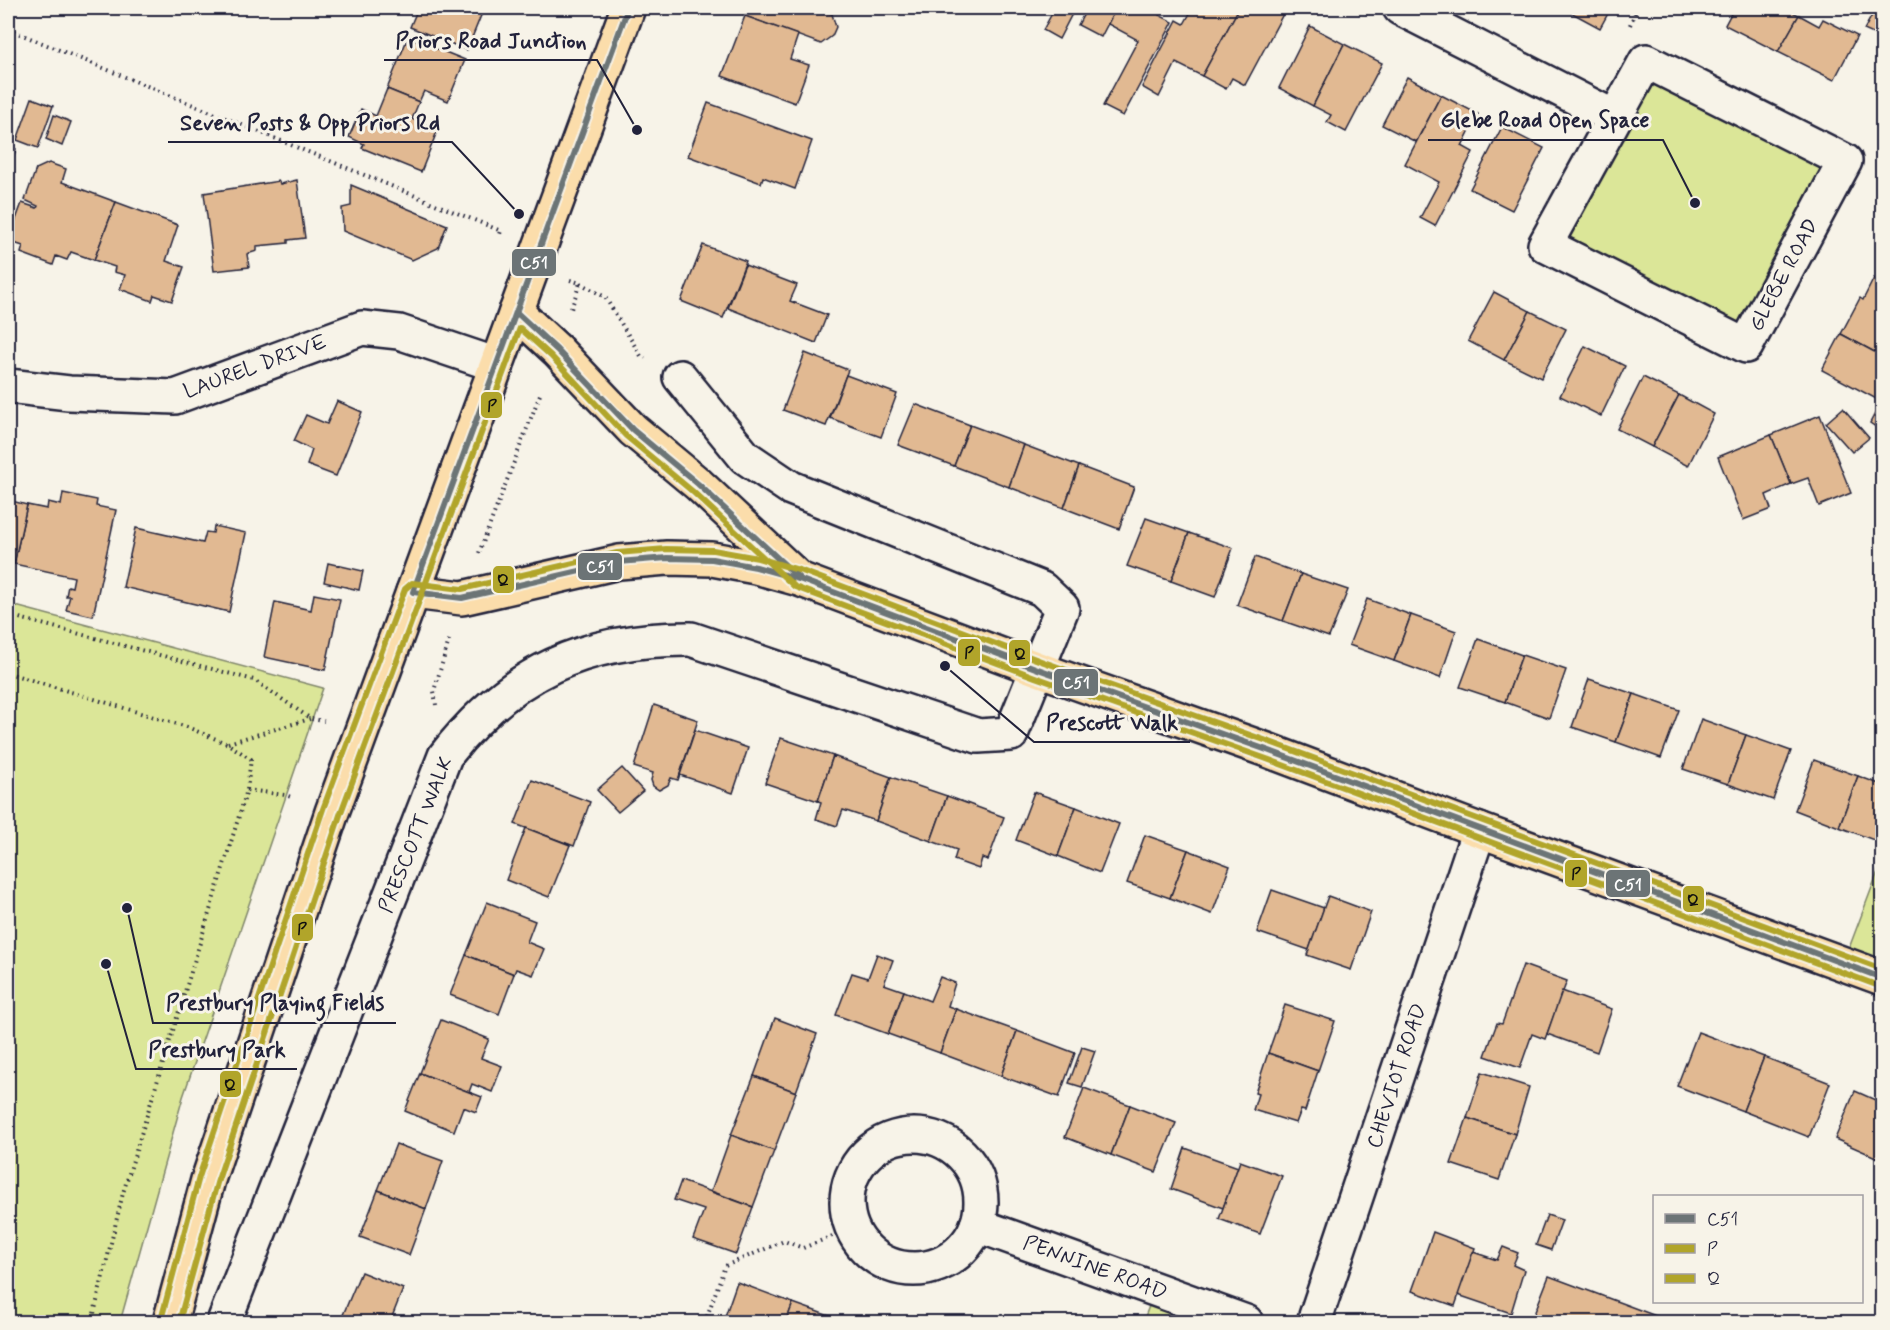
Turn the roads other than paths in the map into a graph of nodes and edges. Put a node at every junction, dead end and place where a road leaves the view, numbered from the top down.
1 (628, 8) edge
2 (1400, 8) edge
3 (1614, 117) junction
4 (516, 312) junction
5 (496, 365) junction
6 (680, 376) road end
7 (8, 386) edge
8 (800, 579) junction
9 (413, 592) junction
10 (1038, 669) junction
11 (1479, 830) junction
12 (1882, 978) edge
13 (977, 1225) junction
14 (170, 1323) edge
15 (224, 1323) edge
16 (1246, 1323) edge
17 (1314, 1323) edge

1 - 4 main road
2 - 3 street
3 - 3 street, GLEBE ROAD
4 - 5 main road
4 - 8 main road
5 - 7 street, LAUREL DRIVE
5 - 9 main road
6 - 10 street
8 - 9 main road
8 - 10 main road
9 - 14 main road
10 - 11 main road
10 - 15 street, PRESCOTT WALK
11 - 12 main road
11 - 17 street, CHEVIOT ROAD
13 - 13 street
13 - 16 street, PENNINE ROAD

